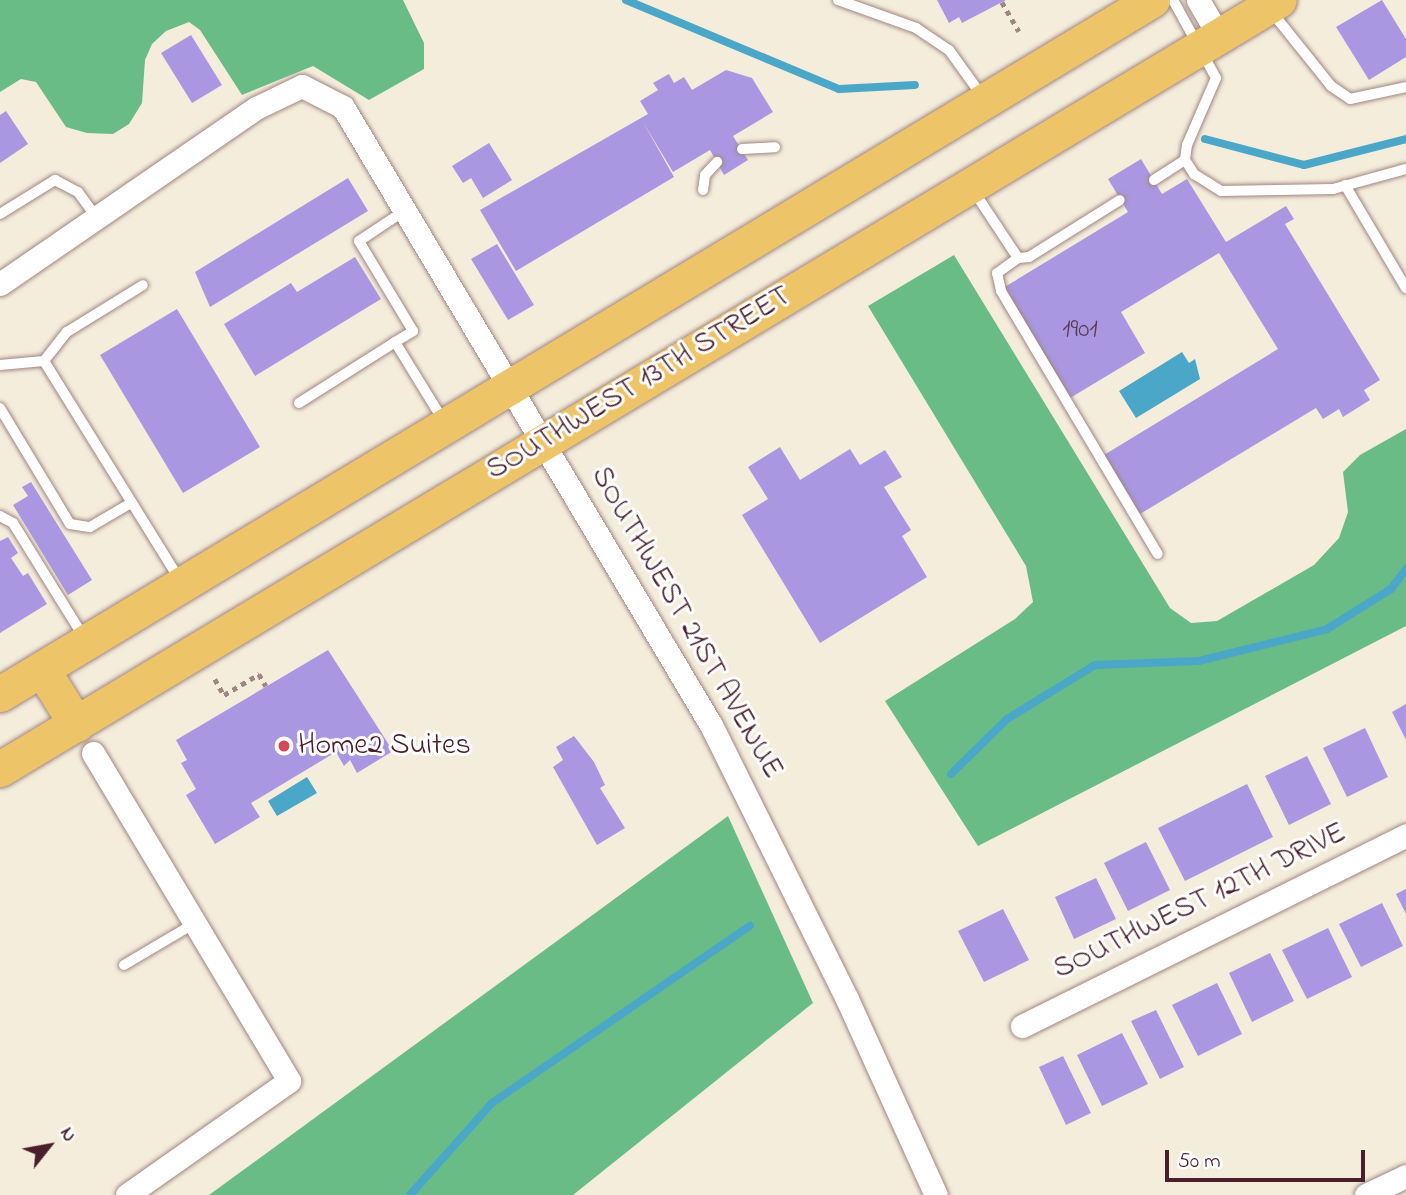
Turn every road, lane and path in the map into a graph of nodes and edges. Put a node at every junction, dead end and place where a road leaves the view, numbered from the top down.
1 (838, 0) edge
2 (1152, 0) edge
3 (1174, 0) edge
4 (1198, 0) edge
5 (1002, 2) dead end
6 (1270, 2) edge
7 (1020, 32) dead end
8 (1210, 41) junction
9 (1406, 87) edge
10 (985, 101) junction
11 (775, 147) dead end
12 (742, 149) dead end
13 (1185, 160) junction
14 (717, 162) dead end
15 (1406, 169) edge
16 (1154, 180) dead end
17 (971, 185) junction
18 (1345, 185) junction
19 (703, 190) dead end
20 (1121, 200) dead end
21 (404, 211) junction
22 (0, 214) edge
23 (97, 218) junction
24 (1018, 258) junction
25 (0, 284) edge
26 (143, 285) dead end
27 (1406, 288) edge
28 (395, 342) junction
29 (44, 360) junction
30 (0, 365) edge
31 (510, 387) junction
32 (299, 403) dead end
33 (0, 408) edge
34 (446, 426) junction
35 (545, 441) junction
36 (131, 503) junction
37 (0, 516) edge
38 (1158, 554) dead end
39 (183, 584) junction
40 (86, 642) junction
41 (42, 668) junction
42 (215, 679) dead end
43 (266, 686) dead end
44 (0, 694) edge
45 (84, 739) junction
46 (0, 769) edge
47 (1406, 835) edge
48 (197, 922) junction
49 (124, 965) dead end
50 (1022, 1026) dead end
51 (1406, 1176) edge
52 (127, 1195) edge
53 (936, 1195) edge
54 (1366, 1195) edge

1 - 10 lane
2 - 10 main road
3 - 8 lane
4 - 8 street
5 - 7 path
6 - 8 main road, SOUTHWEST 13TH STREET
6 - 9 lane
8 - 13 lane
8 - 17 main road, SOUTHWEST 13TH STREET
10 - 31 main road
11 - 12 lane
13 - 16 lane
13 - 18 lane
14 - 19 lane
15 - 18 lane
17 - 24 lane
17 - 35 main road, SOUTHWEST 13TH STREET
18 - 27 lane
20 - 24 lane
21 - 23 street, SOUTHWEST 21ST AVENUE
21 - 28 lane
21 - 31 street, SOUTHWEST 21ST AVENUE
22 - 23 lane
23 - 25 street
24 - 38 lane
26 - 29 lane
28 - 32 lane
28 - 34 lane
29 - 30 lane
29 - 36 lane
31 - 34 main road
31 - 35 street, SOUTHWEST 21ST AVENUE
33 - 36 lane
34 - 39 main road
35 - 45 main road, SOUTHWEST 13TH STREET
35 - 53 street, SOUTHWEST 21ST AVENUE
36 - 39 lane
37 - 40 lane
39 - 40 main road
40 - 41 main road
41 - 44 main road
41 - 45 main road
42 - 43 path
45 - 46 main road, SOUTHWEST 13TH STREET
45 - 48 street
47 - 50 street, SOUTHWEST 12TH DRIVE
48 - 49 lane
48 - 52 street
51 - 54 street

